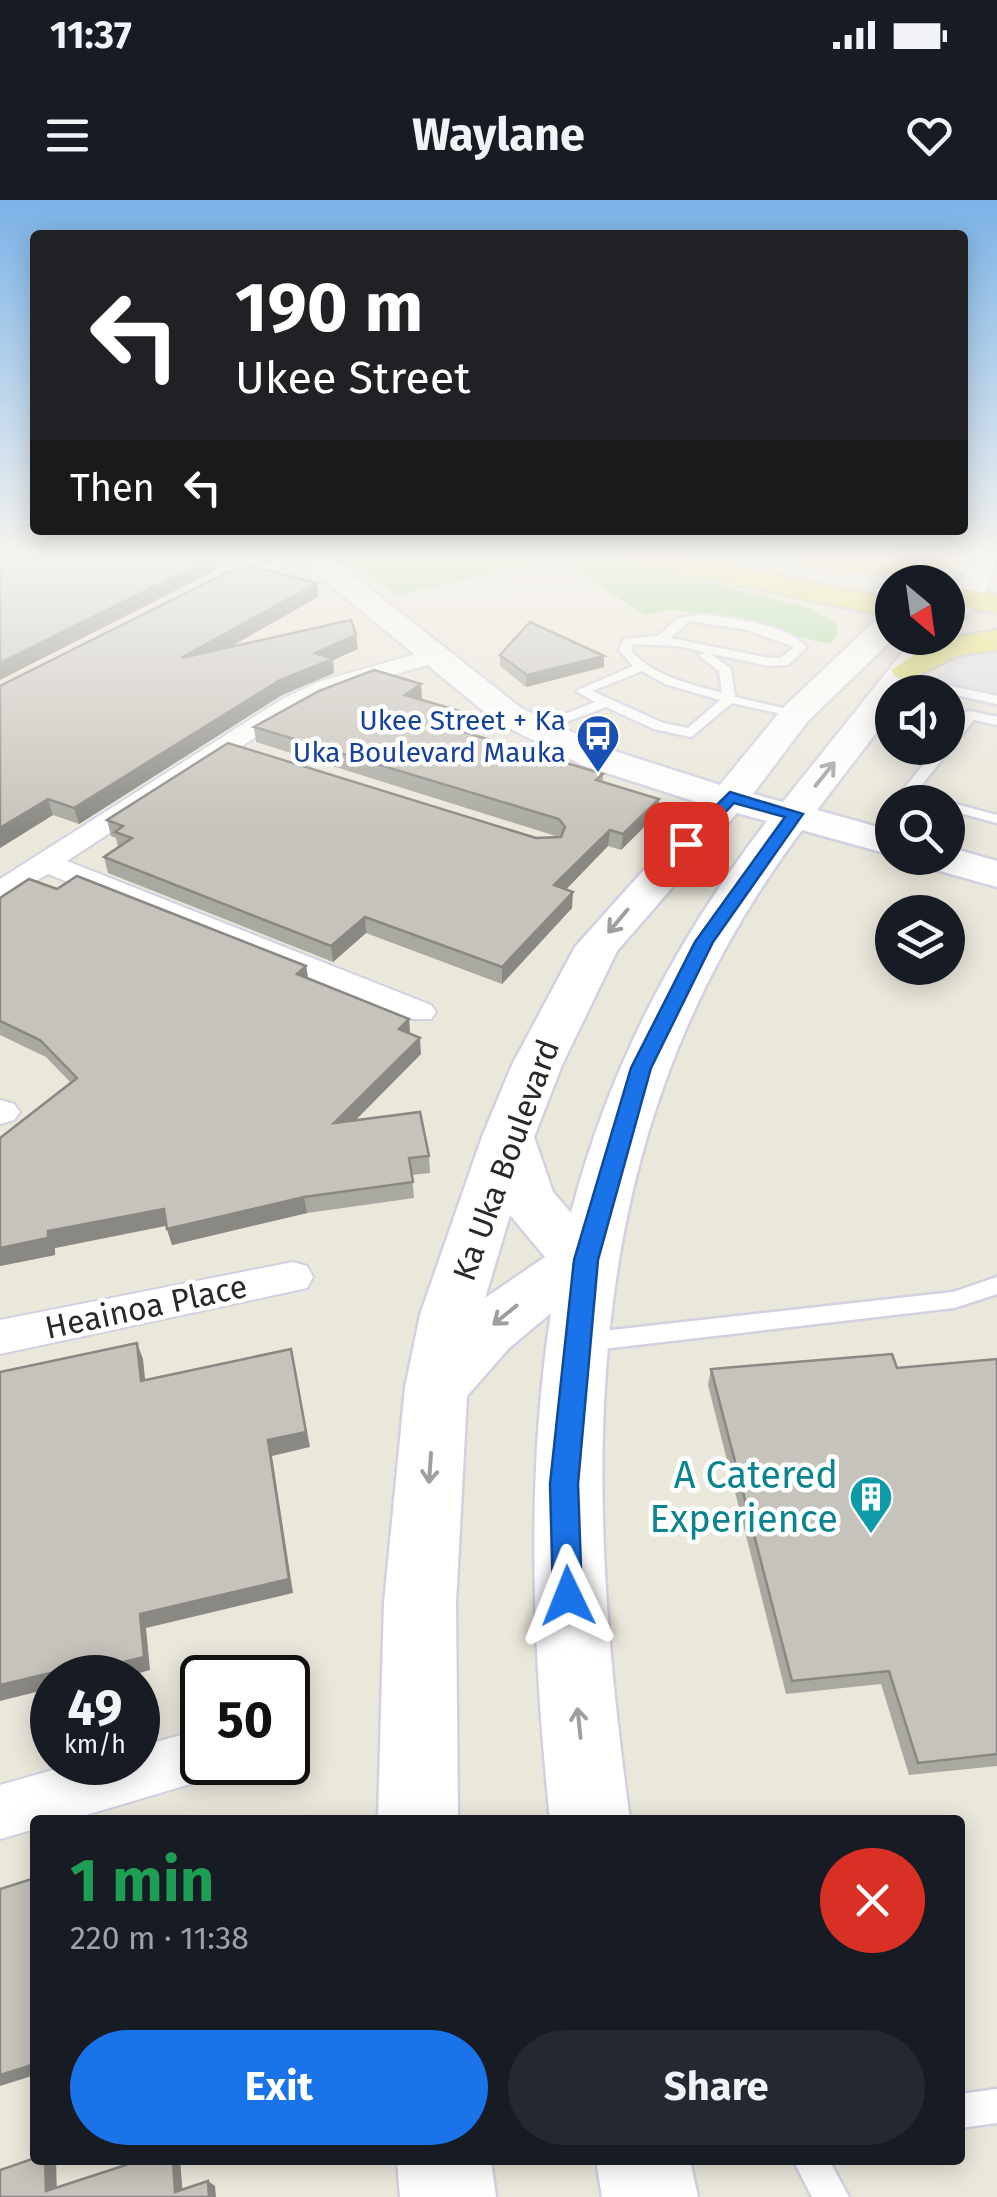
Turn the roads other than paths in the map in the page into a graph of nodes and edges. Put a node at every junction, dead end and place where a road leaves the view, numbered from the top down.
1 (422, 646) edge
2 (626, 646) edge
3 (682, 646) edge
4 (683, 646) edge
5 (801, 646) edge
6 (865, 646) edge
7 (955, 646) edge
8 (918, 655) edge
9 (434, 656) junction
10 (641, 666) junction
11 (904, 675) joint
12 (669, 681) junction
13 (651, 689) dead end
14 (965, 691) edge
15 (730, 698) junction
16 (997, 700) edge
17 (615, 703) junction
18 (875, 712) edge
19 (795, 715) junction
20 (997, 721) edge
21 (965, 722) edge
22 (534, 730) junction
23 (228, 745) junction
24 (254, 753) edge
25 (931, 765) edge
26 (914, 785) edge
27 (730, 797) junction
28 (965, 811) edge
29 (794, 814) junction
30 (997, 819) edge
31 (875, 838) edge
32 (46, 863) junction
33 (965, 865) edge
34 (997, 874) edge
35 (0, 892) edge
36 (420, 1012) dead end
37 (508, 1136) junction
38 (586, 1260) junction
39 (293, 1278) dead end
40 (997, 1285) edge
41 (0, 1337) edge
42 (578, 1342) junction
43 (436, 1388) junction
44 (180, 1762) edge
45 (0, 1812) edge
46 (418, 1815) edge
47 (589, 1815) edge
48 (997, 2106) edge
49 (965, 2110) edge
50 (445, 2165) edge
51 (644, 2165) edge
52 (813, 2165) edge
53 (448, 2197) edge
54 (650, 2197) edge
55 (832, 2197) edge

1 - 9 main road
2 - 10 lane
3 - 15 lane
4 - 5 lane
6 - 19 main road, Ka Uka Boulevard
7 - 11 main road
8 - 11 main road
9 - 22 main road
9 - 23 street
10 - 12 lane
10 - 17 lane
12 - 13 lane
12 - 15 lane
14 - 16 lane
15 - 17 lane
15 - 19 lane
17 - 22 lane
29 -> 18 main road
19 - 27 main road, Ka Uka Boulevard
20 - 21 lane
22 - 27 main road
23 - 24 street
23 - 32 street
25 - 26 lane
27 - 29 main road
27 -> 37 main road, Ka Uka Boulevard
28 - 30 lane
29 - 31 main road
29 - 38 main road
32 - 35 street
32 - 36 street
33 - 34 main road
37 - 38 main road
37 - 43 main road, Ka Uka Boulevard
38 - 42 main road
38 -> 43 main road
39 - 41 street, Heainoa Place
40 - 42 lane
47 -> 42 main road
43 -> 46 main road, Ka Uka Boulevard
44 - 45 street
48 - 49 lane
50 - 53 main road
51 - 54 main road
52 - 55 lane

